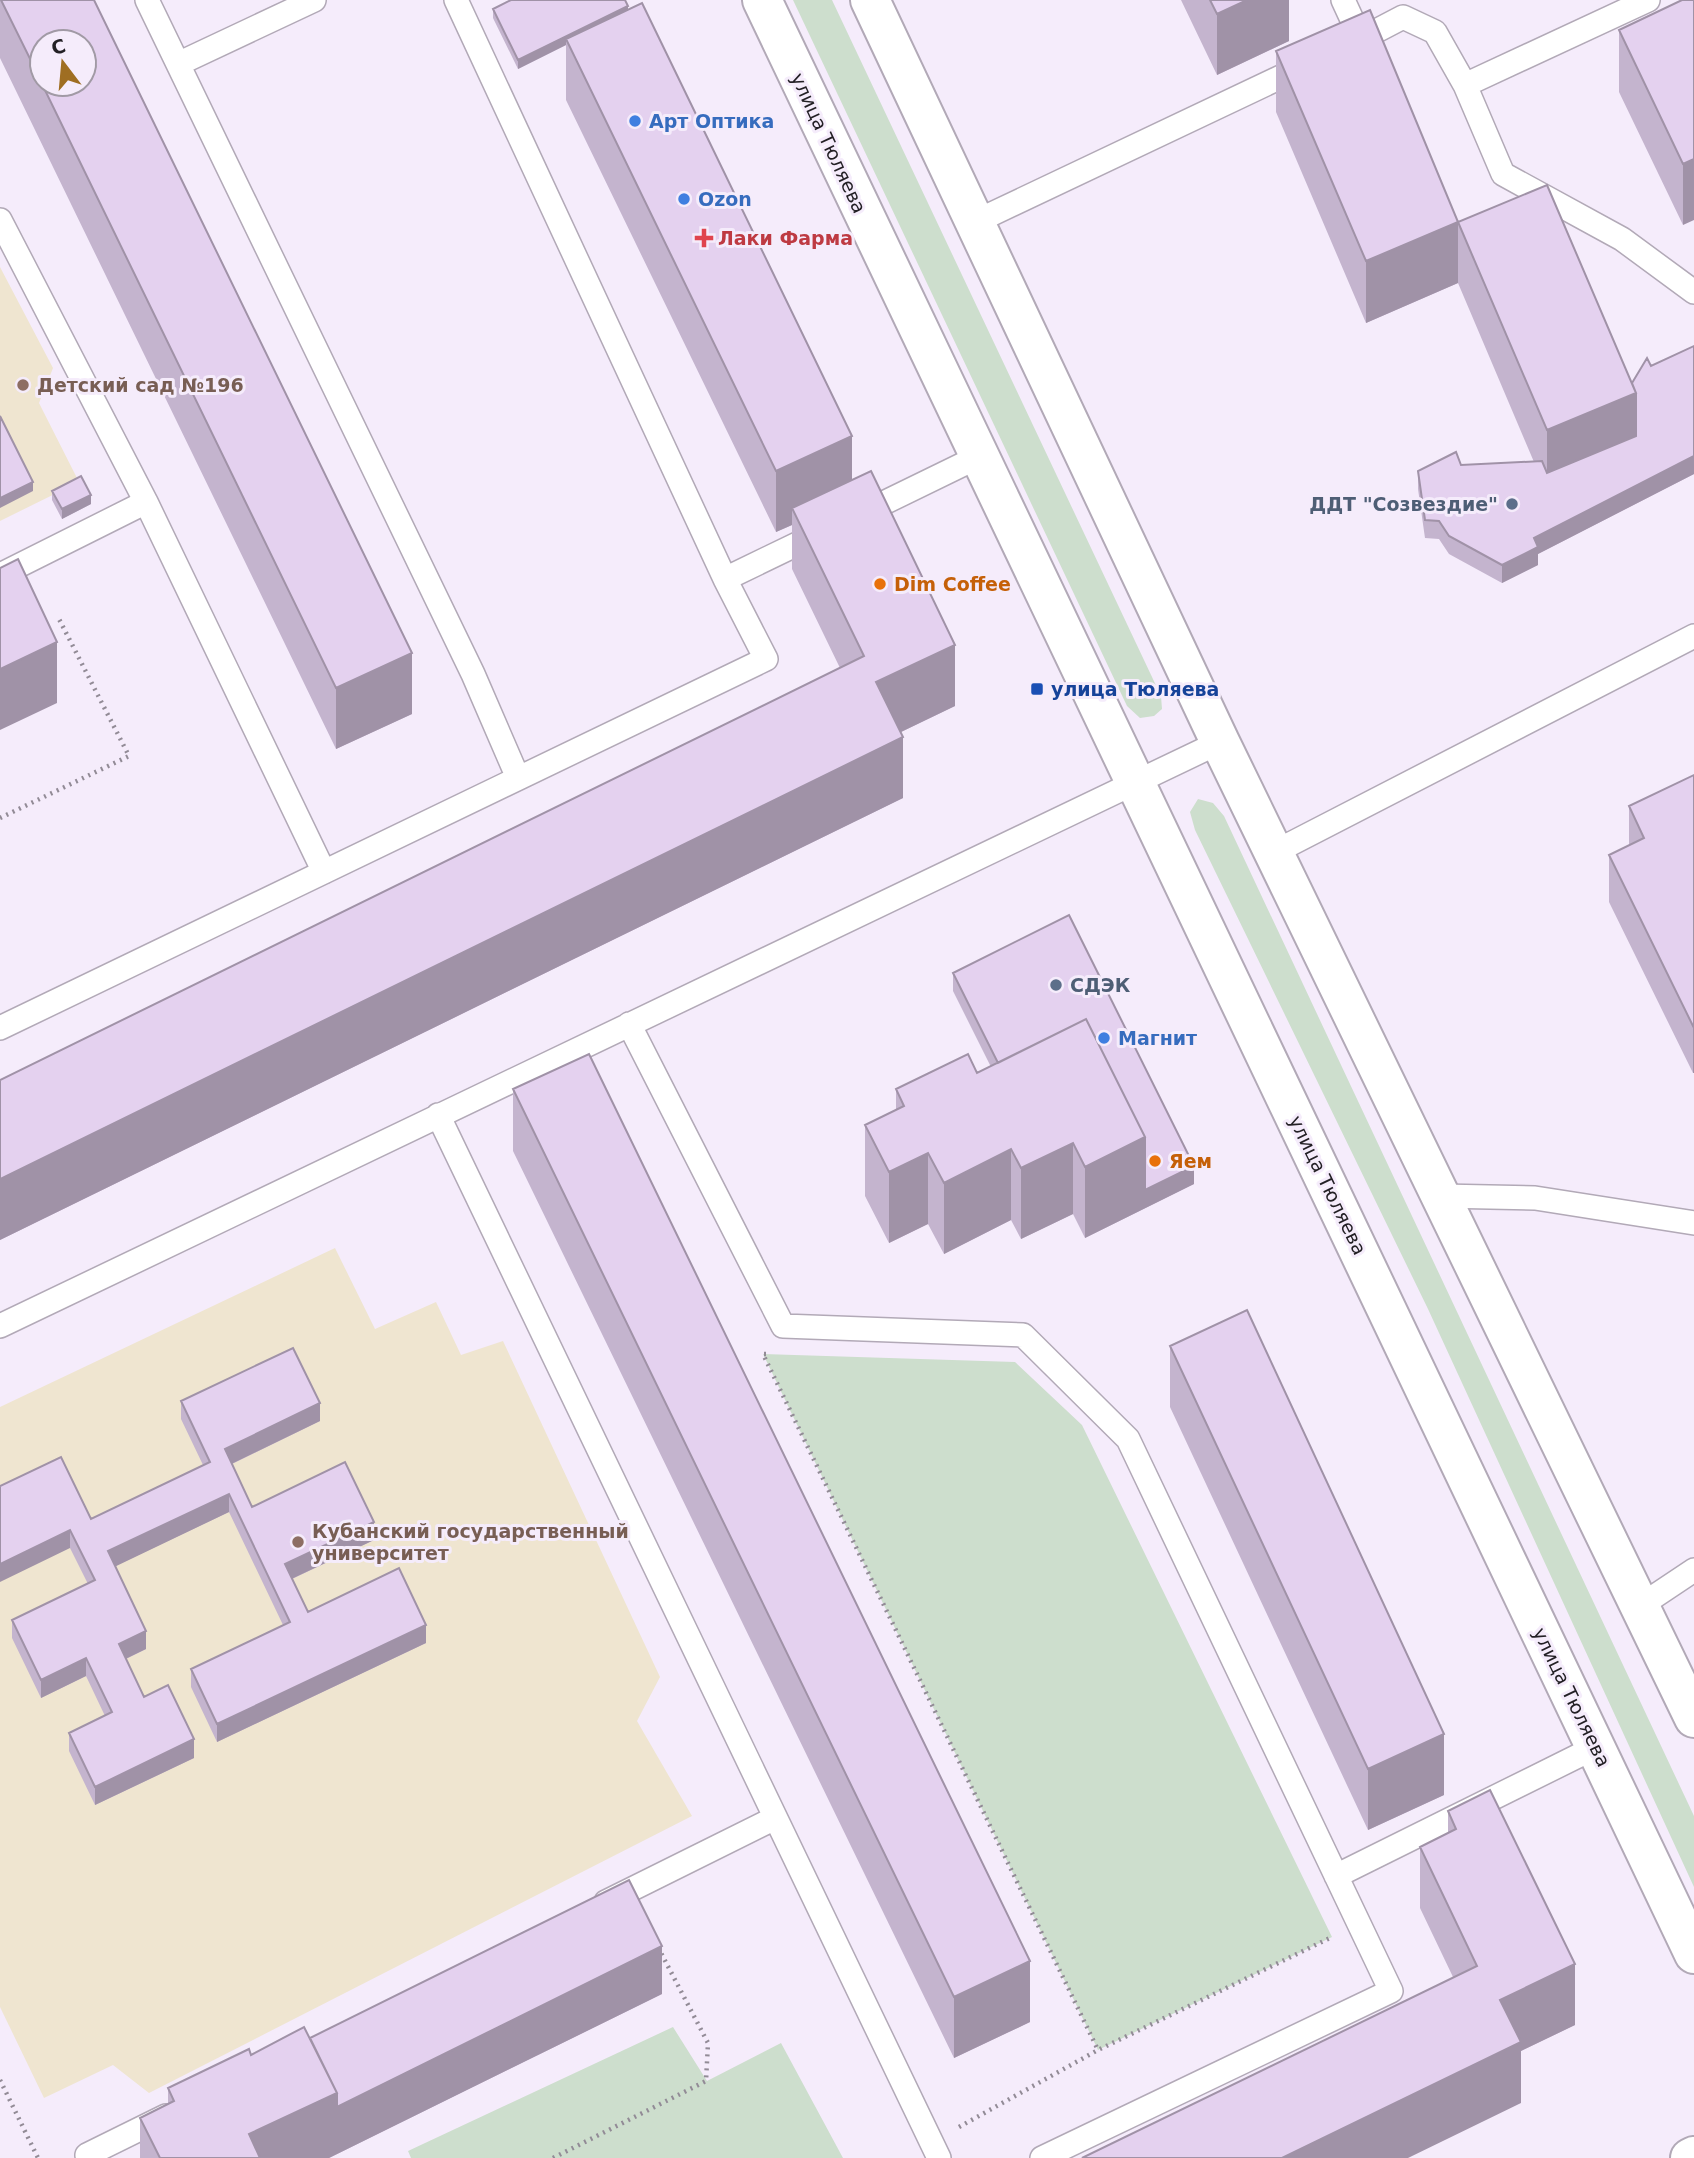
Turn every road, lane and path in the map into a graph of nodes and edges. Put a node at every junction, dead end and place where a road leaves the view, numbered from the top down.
1 (147, 0) edge
2 (314, 0) edge
3 (456, 0) edge
4 (762, 0) edge
5 (870, 0) edge
6 (1343, 0) edge
7 (1648, 0) edge
8 (1361, 39) junction
9 (178, 64) junction
10 (1465, 85) junction
11 (0, 220) edge
12 (975, 222) junction
13 (1694, 292) edge
14 (978, 457) junction
15 (146, 502) junction
16 (0, 575) edge
17 (725, 579) junction
18 (59, 619) dead end
19 (1694, 636) edge
20 (1220, 742) junction
21 (518, 778) junction
22 (1135, 783) junction
23 (0, 818) edge
24 (1273, 853) junction
25 (324, 872) junction
26 (629, 1024) junction
27 (0, 1028) edge
28 (438, 1115) junction
29 (1441, 1196) junction
30 (1694, 1223) edge
31 (0, 1326) edge
32 (776, 1354) dead end
33 (1694, 1570) edge
34 (1640, 1606) junction
35 (1694, 1718) edge
36 (1596, 1747) junction
37 (775, 1818) junction
38 (1336, 1876) junction
39 (628, 1891) junction
40 (590, 1910) edge
41 (1326, 1925) dead end
42 (1694, 1954) edge
43 (1098, 2050) junction
44 (0, 2080) edge
45 (188, 2106) edge
46 (948, 2133) dead end
47 (86, 2157) edge
48 (38, 2158) edge
49 (553, 2158) edge
50 (939, 2158) edge
51 (1042, 2158) edge

1 - 9 lane
2 - 9 lane
3 - 17 lane
4 - 14 main road, улица Тюляева
5 - 12 main road
6 - 8 lane
7 - 10 lane
8 - 10 lane
8 - 12 lane
9 - 21 lane
10 - 13 lane
11 - 15 lane
12 - 20 main road
14 - 17 lane
14 - 22 main road, улица Тюляева
15 - 16 lane
15 - 25 lane
17 - 21 lane
18 - 23 path
19 - 24 lane
20 - 22 lane
20 - 24 main road
21 - 25 lane
22 - 26 lane
22 - 36 main road, улица Тюляева
24 - 29 main road
25 - 27 lane
26 - 28 lane
26 - 38 lane
28 - 31 lane
28 - 37 lane
29 - 30 lane
29 - 34 main road
32 - 43 path
33 - 34 lane
34 - 35 main road
36 - 38 lane
36 - 42 main road, улица Тюляева
37 - 39 lane
37 - 50 lane
38 - 51 lane
39 - 40 lane
39 - 49 path
41 - 43 path
43 - 46 path
44 - 48 path
45 - 47 lane

